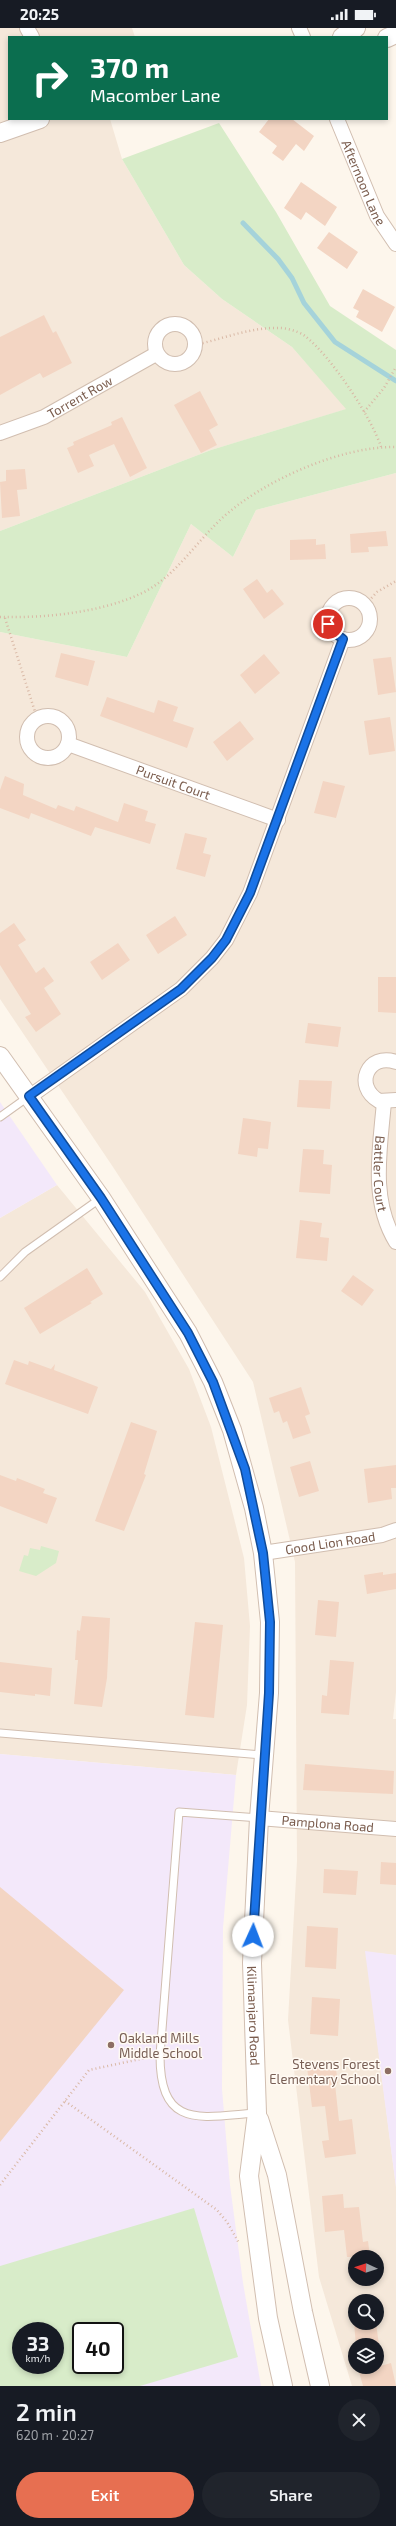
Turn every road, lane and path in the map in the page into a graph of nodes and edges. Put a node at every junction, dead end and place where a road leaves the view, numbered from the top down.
1 (356, 28) edge
2 (344, 36) edge
3 (37, 120) edge
4 (337, 120) edge
5 (0, 133) edge
6 (396, 244) edge
7 (195, 345) junction
8 (156, 354) junction
9 (396, 367) edge
10 (364, 412) junction
11 (0, 433) edge
12 (381, 447) junction
13 (396, 447) edge
14 (396, 581) edge
15 (366, 604) junction
16 (0, 618) edge
17 (6, 618) junction
18 (343, 639) junction
19 (37, 718) junction
20 (68, 744) junction
21 (278, 820) junction
22 (0, 1056) edge
23 (396, 1062) edge
24 (29, 1096) junction
25 (390, 1101) edge
26 (0, 1117) edge
27 (101, 1198) junction
28 (396, 1242) edge
29 (0, 1277) edge
30 (396, 1530) edge
31 (263, 1553) junction
32 (0, 1732) edge
33 (263, 1755) junction
34 (259, 1818) junction
35 (396, 1829) edge
36 (160, 2055) junction
37 (66, 2101) junction
38 (258, 2113) junction
39 (0, 2185) edge
40 (239, 2243) dead end
41 (283, 2386) edge
42 (320, 2386) edge

1 - 2 street
3 - 5 street
4 - 6 street, Afternoon Lane
7 - 8 street
7 - 8 street
7 - 10 path
8 - 11 street, Torrent Row
9 - 10 path
10 - 12 path
12 - 13 path
12 - 17 path
14 - 15 path
15 - 18 street
15 - 18 street
16 - 17 path
17 - 19 path
18 - 21 street
19 - 20 street
19 - 20 street
20 - 21 street, Pursuit Court
21 - 24 street
22 - 24 street, Kilimanjaro Road
23 - 25 street, Battler Court
24 - 26 lane
24 - 27 street, Kilimanjaro Road
25 - 28 street, Battler Court
27 - 29 lane
27 - 31 street, Kilimanjaro Road
30 - 31 street, Good Lion Road
31 - 33 street, Kilimanjaro Road
32 - 33 lane
33 - 34 street, Kilimanjaro Road
34 - 35 street, Pamplona Road
34 - 36 lane
34 - 38 street, Kilimanjaro Road
36 - 37 path
36 - 38 lane
37 - 39 path
37 - 40 path
38 - 41 street, Kilimanjaro Road
38 - 42 street, Kilimanjaro Road

